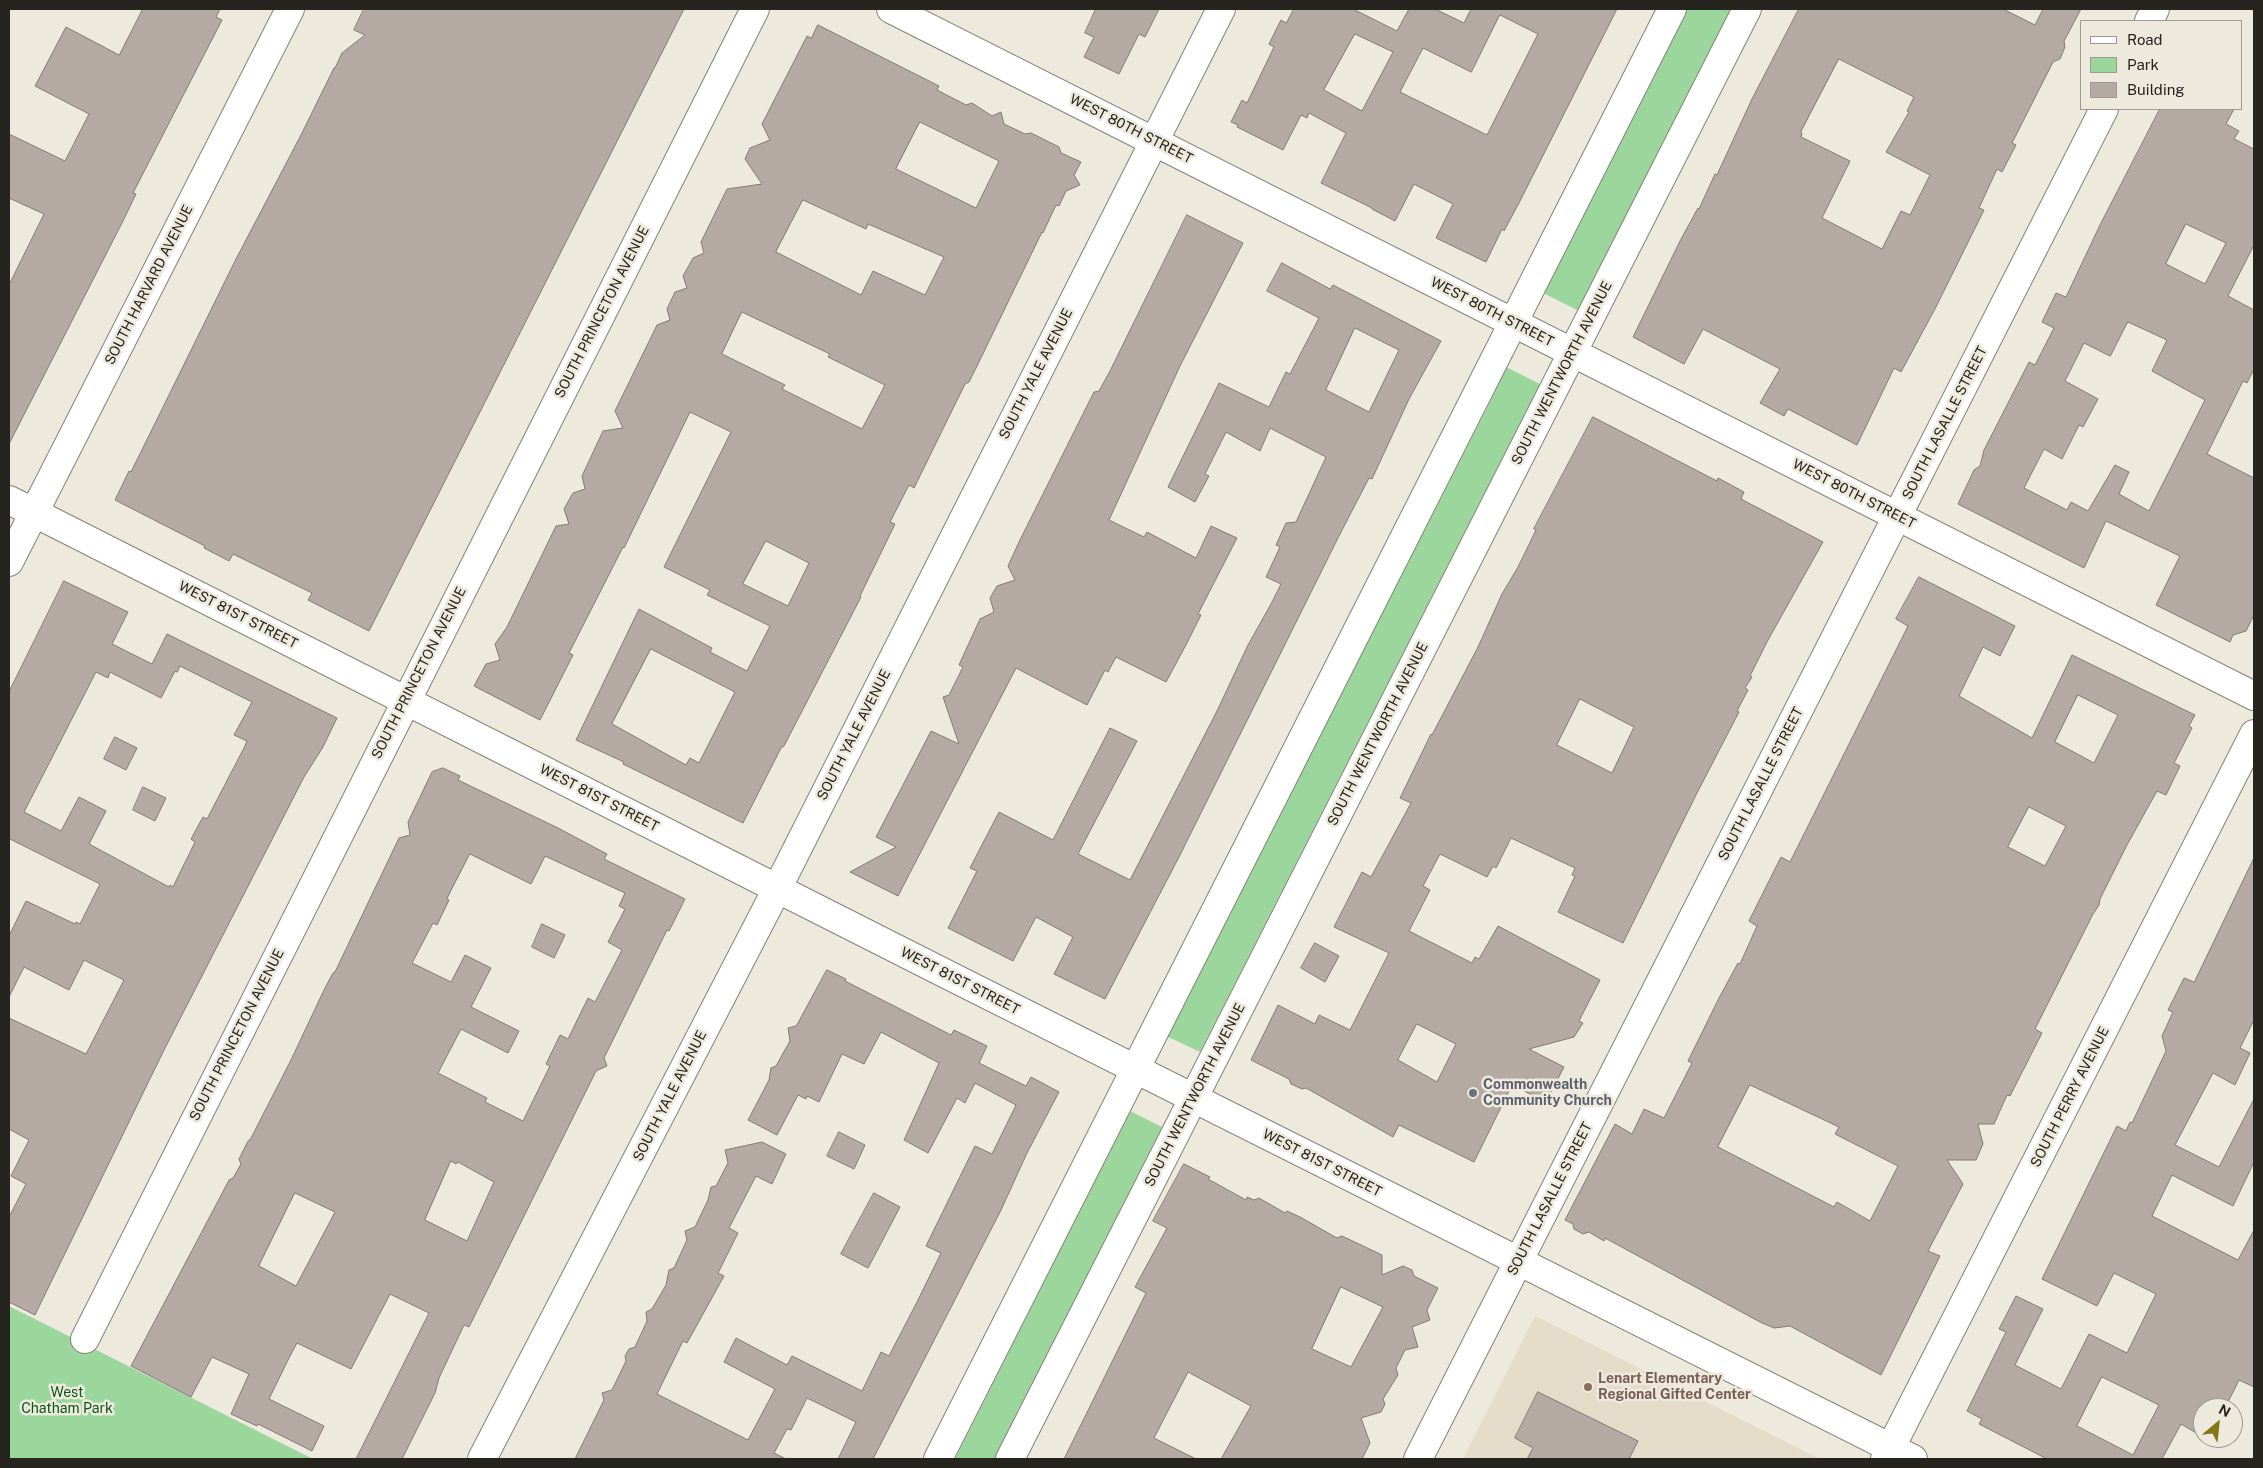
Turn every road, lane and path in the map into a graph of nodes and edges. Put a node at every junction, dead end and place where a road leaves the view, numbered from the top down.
1 (290, 9) edge
2 (755, 9) edge
3 (891, 9) edge
4 (1221, 9) edge
5 (1672, 9) edge
6 (1747, 9) edge
7 (2155, 9) edge
8 (2149, 20) edge
9 (2103, 110) edge
10 (1154, 141) junction
11 (1514, 322) junction
12 (1572, 352) junction
13 (9, 500) edge
14 (33, 512) junction
15 (1897, 516) junction
16 (9, 562) edge
17 (2254, 696) edge
18 (405, 700) junction
19 (2254, 734) edge
20 (777, 889) junction
21 (1135, 1069) junction
22 (1193, 1098) junction
23 (1518, 1261) junction
24 (85, 1339) dead end
25 (1897, 1456) edge
26 (482, 1459) edge
27 (938, 1459) edge
28 (1010, 1459) edge
29 (1418, 1459) edge

1 - 14 street, SOUTH HARVARD AVENUE
2 - 18 street, SOUTH PRINCETON AVENUE
3 - 10 street, WEST 80TH STREET
4 - 10 street, SOUTH YALE AVENUE
5 - 11 street
6 - 12 street, SOUTH WENTWORTH AVENUE
7 - 8 street
9 - 15 street, SOUTH LASALLE STREET
10 - 11 street, WEST 80TH STREET
10 - 20 street, SOUTH YALE AVENUE
11 - 12 street, WEST 80TH STREET
11 - 21 street
12 - 15 street, WEST 80TH STREET
12 - 22 street, SOUTH WENTWORTH AVENUE
13 - 14 street, WEST 81ST STREET
14 - 16 street, SOUTH HARVARD AVENUE
14 - 18 street, WEST 81ST STREET
15 - 17 street, WEST 80TH STREET
15 - 23 street, SOUTH LASALLE STREET
18 - 20 street, WEST 81ST STREET
18 - 24 street, SOUTH PRINCETON AVENUE
19 - 25 street, SOUTH PERRY AVENUE
20 - 21 street, WEST 81ST STREET
20 - 26 street, SOUTH YALE AVENUE
21 - 22 street, WEST 81ST STREET
21 - 27 street
22 - 23 street, WEST 81ST STREET
22 - 28 street, SOUTH WENTWORTH AVENUE
23 - 25 street, WEST 81ST STREET
23 - 29 street, SOUTH LASALLE STREET

